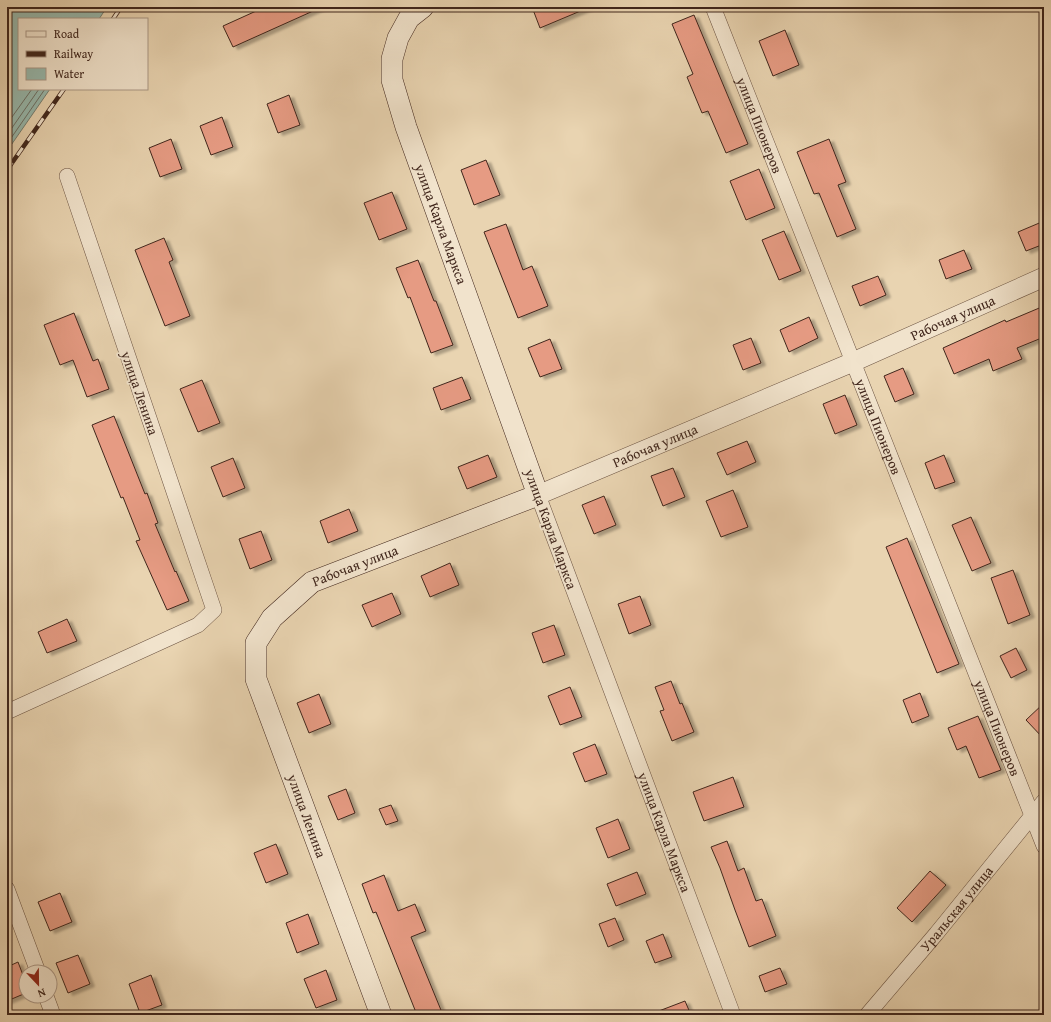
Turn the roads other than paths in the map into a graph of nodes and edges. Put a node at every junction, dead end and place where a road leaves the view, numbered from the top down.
1 (423, 7) edge
2 (712, 7) edge
3 (67, 176) dead end
4 (1044, 277) edge
5 (853, 362) junction
6 (538, 495) junction
7 (272, 618) joint
8 (7, 712) edge
9 (1044, 801) edge
10 (1032, 817) junction
11 (1044, 846) edge
12 (7, 889) edge
13 (35, 964) edge
14 (49, 1004) edge
15 (54, 1015) edge
16 (381, 1015) edge
17 (733, 1015) edge
18 (867, 1015) edge

1 - 6 main road, улица Карла Маркса
2 - 5 street, улица Пионеров
3 - 8 street, улица Ленина
4 - 5 street, Рабочая улица
5 - 6 street, Рабочая улица
5 - 10 street, улица Пионеров
6 - 7 main road, Рабочая улица
6 - 17 street, улица Карла Маркса
7 - 16 main road, улица Ленина
9 - 10 street, Уральская улица
10 - 11 street, улица Пионеров
10 - 18 street, Уральская улица
12 - 13 street
14 - 15 street

